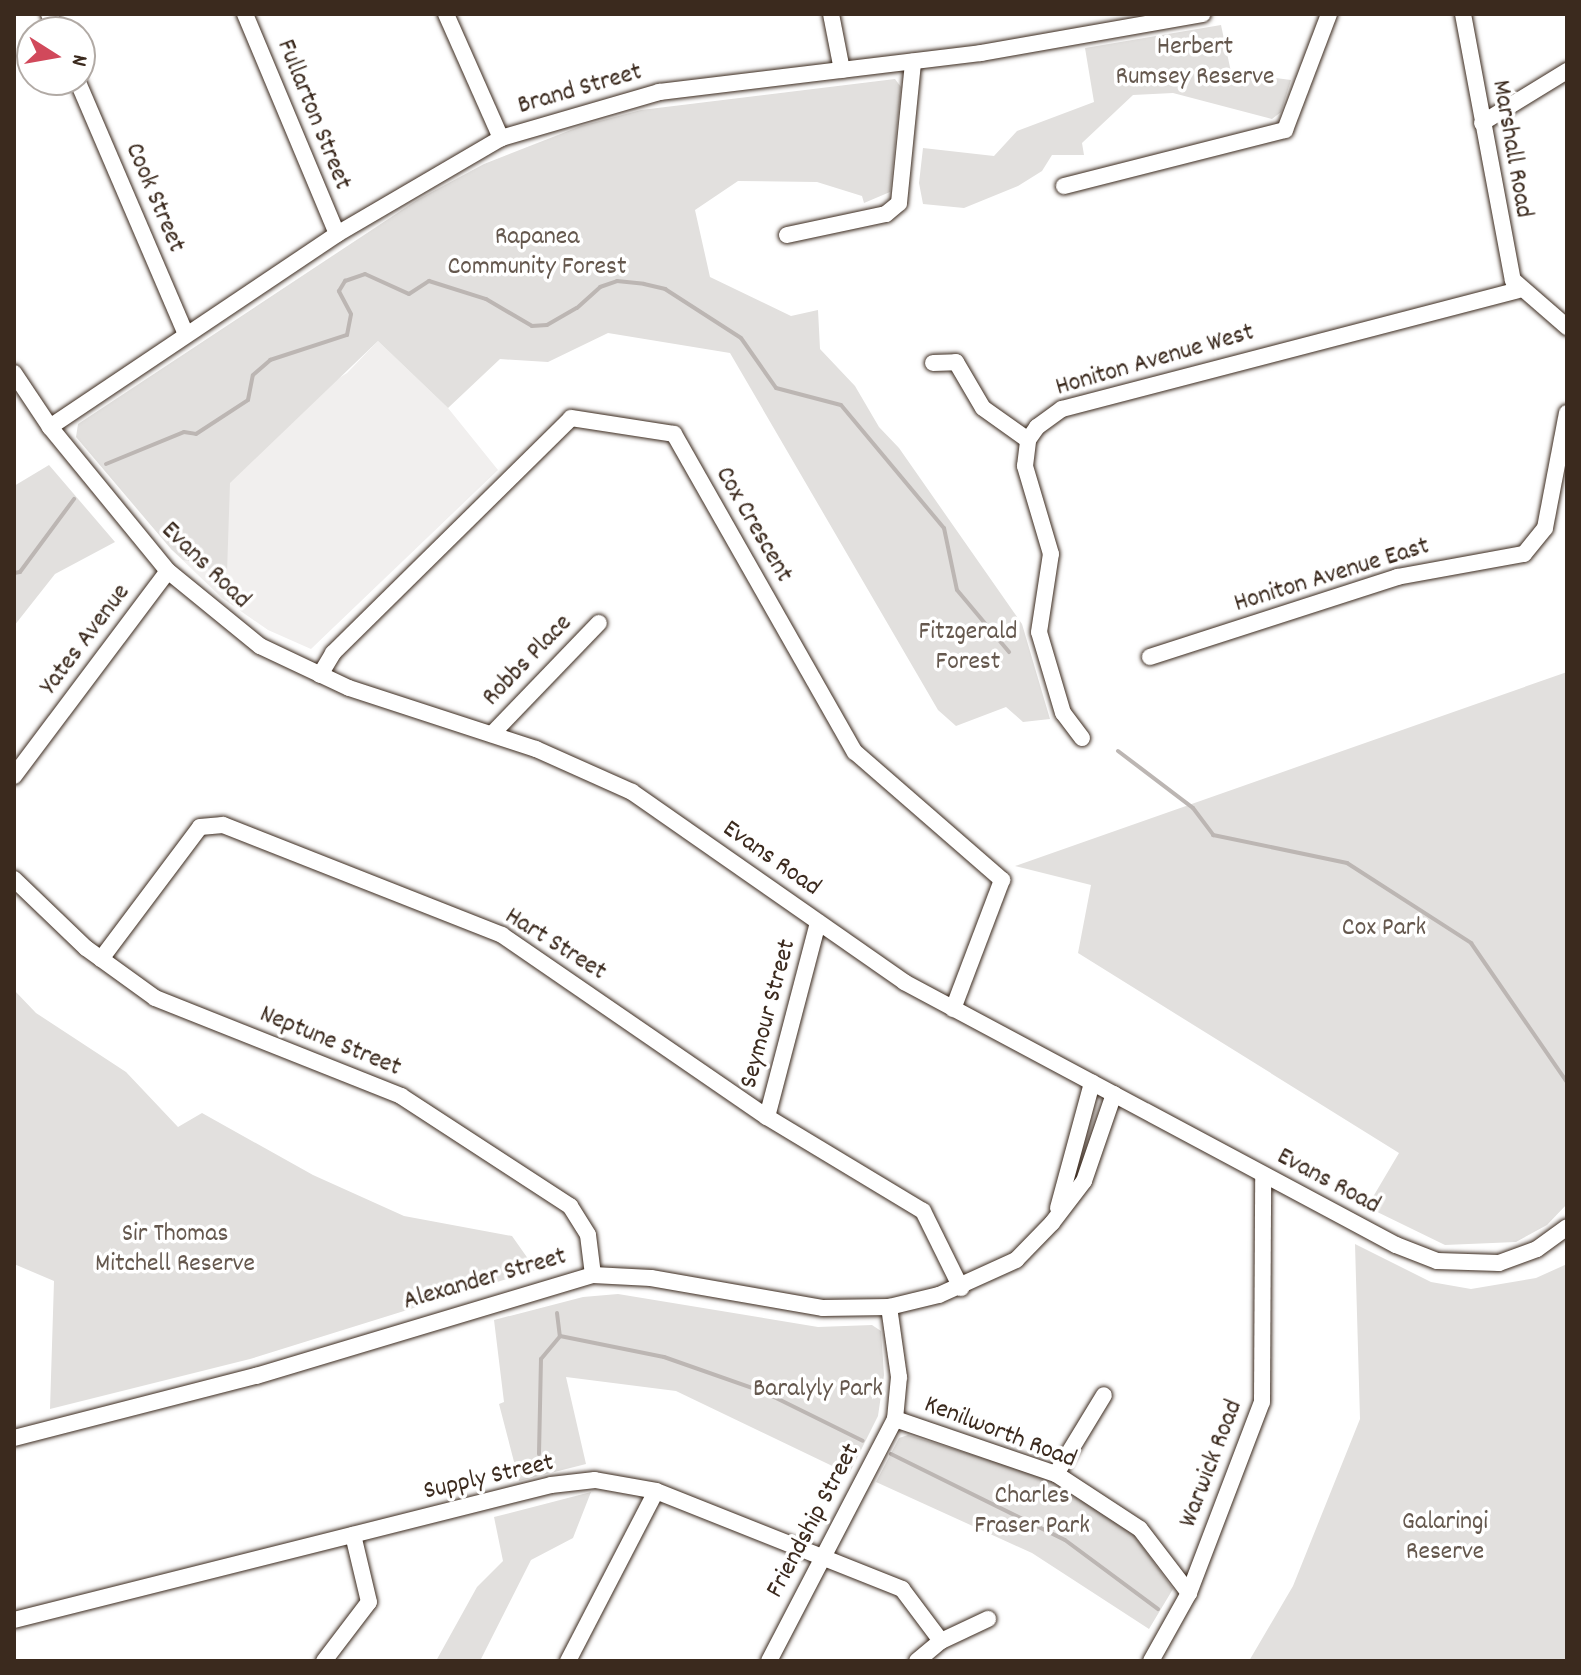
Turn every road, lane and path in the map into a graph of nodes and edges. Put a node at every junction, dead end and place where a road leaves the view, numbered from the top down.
1 (245, 14) edge
2 (446, 14) edge
3 (831, 14) edge
4 (1203, 14) edge
5 (1329, 14) edge
6 (1463, 14) edge
7 (913, 62) junction
8 (842, 70) junction
9 (1567, 71) edge
10 (84, 96) edge
11 (1482, 123) junction
12 (501, 138) junction
13 (1064, 186) dead end
14 (337, 234) junction
15 (787, 235) dead end
16 (1518, 290) junction
17 (1567, 327) edge
18 (186, 334) junction
19 (933, 363) dead end
20 (14, 373) edge
21 (1566, 421) edge
22 (50, 427) junction
23 (1028, 440) junction
24 (168, 571) junction
25 (599, 623) dead end
26 (1150, 657) dead end
27 (320, 675) junction
28 (492, 734) junction
29 (1082, 738) dead end
30 (14, 776) edge
31 (14, 879) edge
32 (818, 923) junction
33 (101, 959) junction
34 (953, 1009) junction
35 (1092, 1083) junction
36 (1114, 1094) junction
37 (767, 1117) junction
38 (1263, 1175) junction
39 (1052, 1223) junction
40 (1567, 1227) edge
41 (593, 1275) junction
42 (961, 1288) junction
43 (889, 1307) junction
44 (1104, 1395) dead end
45 (895, 1419) junction
46 (14, 1438) edge
47 (1056, 1474) junction
48 (656, 1491) junction
49 (353, 1535) junction
50 (822, 1554) junction
51 (1189, 1593) junction
52 (988, 1619) dead end
53 (14, 1620) edge
54 (941, 1641) junction
55 (324, 1661) edge
56 (568, 1661) edge
57 (769, 1661) edge
58 (917, 1661) edge
59 (1151, 1661) edge

1 - 14 street, Fullarton Street
2 - 12 street
3 - 8 street
4 - 7 street, Brand Street
5 - 13 street
6 - 11 street, Marshall Road
7 - 8 street, Brand Street
7 - 15 street
8 - 12 street, Brand Street
9 - 11 street
10 - 18 street, Cook Street
11 - 16 street, Marshall Road
12 - 14 street, Brand Street
14 - 18 street, Brand Street
16 - 17 street
16 - 23 street, Honiton Avenue West
18 - 22 street, Brand Street
19 - 23 street
20 - 22 street, Evans Road
21 - 26 street, Honiton Avenue East
22 - 24 street, Evans Road
23 - 29 street
24 - 27 street, Evans Road
24 - 30 street, Yates Avenue
25 - 28 street, Robbs Place
27 - 28 street, Evans Road
27 - 34 street, Cox Crescent
28 - 32 street, Evans Road
31 - 33 street, Neptune Street
32 - 34 street, Evans Road
32 - 37 street, Seymour Street
33 - 37 street, Hart Street
33 - 41 street, Neptune Street
34 - 35 street, Evans Road
35 - 36 street, Evans Road
35 - 39 street, Alexander Street
36 - 38 street, Evans Road
36 - 39 street, Alexander Street
37 - 42 street, Hart Street
38 - 40 street, Evans Road
38 - 51 street, Warwick Road
39 - 42 street, Alexander Street
41 - 43 street, Alexander Street
41 - 46 street, Alexander Street
42 - 43 street, Alexander Street
43 - 45 street, Friendship Street
44 - 47 street
45 - 47 street, Kenilworth Road
45 - 50 street, Friendship Street
47 - 51 street, Kenilworth Road
48 - 49 street, Supply Street
48 - 50 street, Supply Street
48 - 56 street
49 - 53 street, Supply Street
49 - 55 street
50 - 54 street, Supply Street
50 - 57 street, Friendship Street
51 - 59 street, Warwick Road
52 - 54 street
54 - 58 street

